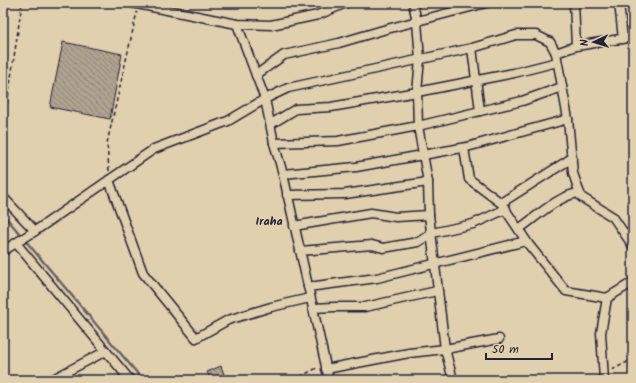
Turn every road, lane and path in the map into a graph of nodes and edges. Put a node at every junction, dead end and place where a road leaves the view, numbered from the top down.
1 (22, 3) edge
2 (346, 3) edge
3 (413, 3) edge
4 (486, 3) edge
5 (574, 3) edge
6 (619, 3) edge
7 (135, 4) edge
8 (417, 22) junction
9 (237, 24) junction
10 (633, 37) edge
11 (623, 39) junction
12 (576, 46) junction
13 (472, 48) junction
14 (556, 53) junction
15 (420, 59) junction
16 (557, 62) junction
17 (256, 75) junction
18 (476, 80) junction
19 (562, 87) junction
20 (417, 92) junction
21 (264, 99) junction
22 (480, 111) junction
23 (568, 119) junction
24 (270, 124) junction
25 (418, 126) junction
26 (3, 132) edge
27 (274, 143) junction
28 (464, 148) junction
29 (423, 155) junction
30 (572, 158) junction
31 (283, 174) junction
32 (110, 180) junction
33 (428, 182) junction
34 (580, 192) junction
35 (287, 195) junction
36 (3, 197) edge
37 (504, 206) junction
38 (429, 215) junction
39 (294, 226) junction
40 (519, 229) junction
41 (35, 231) junction
42 (432, 233) junction
43 (526, 241) junction
44 (16, 243) junction
45 (633, 246) edge
46 (3, 251) edge
47 (300, 251) junction
48 (435, 264) junction
49 (633, 282) edge
50 (308, 287) junction
51 (437, 291) junction
52 (310, 298) junction
53 (607, 298) junction
54 (313, 308) junction
55 (499, 340) dead end
56 (444, 349) junction
57 (106, 351) junction
58 (633, 359) edge
59 (326, 367) junction
60 (604, 377) edge
61 (51, 380) edge
62 (130, 380) edge
63 (294, 380) edge
64 (329, 380) edge
65 (452, 380) edge

1 - 26 path
2 - 9 street
3 - 8 street
4 - 8 street
5 - 12 street
6 - 11 street
7 - 9 street
7 - 32 path
8 - 15 street
8 - 17 street
9 - 17 street
10 - 11 street
11 - 12 street
12 - 14 street
13 - 14 street
13 - 15 street
13 - 18 street
14 - 16 street
15 - 20 street
15 - 21 street
16 - 18 street
16 - 19 street
17 - 21 street
18 - 20 street
18 - 22 street
19 - 22 street
19 - 23 street
20 - 24 street
20 - 25 street
21 - 24 street
21 - 32 street
22 - 25 street
23 - 28 street
23 - 30 street
24 - 27 street
25 - 27 street
25 - 29 street
27 - 31 street
28 - 29 street
28 - 37 street
29 - 31 street
29 - 33 street
30 - 34 street
30 - 37 street
31 - 35 street
32 - 41 street
32 - 52 street
33 - 35 street
33 - 38 street
34 - 40 street
34 - 45 street
35 - 39 street
36 - 41 street
37 - 40 street
37 - 42 street
38 - 39 street
38 - 42 street
39 - 47 street
40 - 43 street
41 - 44 street
42 - 47 street
42 - 48 street
43 - 48 street
43 - 53 street
44 - 46 street
44 - 57 street
47 - 50 street
48 - 50 street
48 - 51 street
49 - 53 street
50 - 52 street
51 - 54 street
51 - 56 street
52 - 54 street
53 - 60 street
54 - 59 street
55 - 56 street
56 - 59 street
56 - 65 street
57 - 61 street
57 - 62 street
58 - 60 path
59 - 63 path
59 - 64 street

